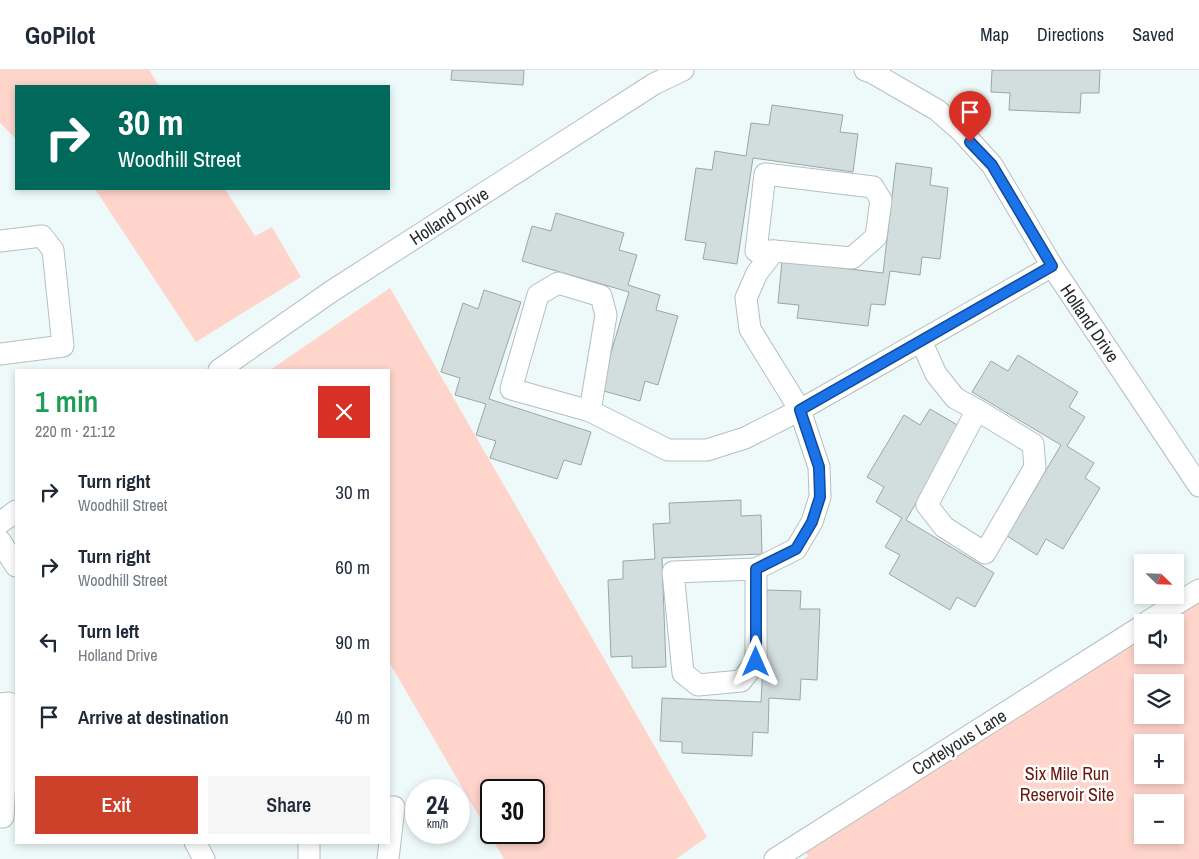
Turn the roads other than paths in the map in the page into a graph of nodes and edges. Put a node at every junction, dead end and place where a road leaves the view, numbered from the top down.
1 (683, 70) edge
2 (865, 70) edge
3 (0, 241) edge
4 (774, 251) junction
5 (1052, 266) junction
6 (921, 341) junction
7 (0, 354) edge
8 (220, 369) edge
9 (800, 410) junction
10 (977, 410) junction
11 (590, 412) junction
12 (1199, 486) edge
13 (15, 512) edge
14 (0, 523) edge
15 (0, 541) edge
16 (15, 564) edge
17 (756, 569) junction
18 (1199, 590) edge
19 (1161, 614) edge
20 (1134, 631) edge
21 (8, 703) edge
22 (390, 807) edge
23 (0, 817) edge
24 (390, 842) edge
25 (196, 844) edge
26 (309, 844) edge
27 (390, 844) edge
28 (204, 859) edge
29 (308, 859) edge
30 (388, 859) edge
31 (775, 859) edge

1 - 8 street, Holland Drive
2 - 5 street, Holland Drive
3 - 7 street
4 - 4 street
4 - 9 street
5 - 6 street
5 - 12 street, Holland Drive
6 - 9 street
6 - 10 street
9 - 11 street
9 - 17 street
10 - 10 street
11 - 11 street
13 - 14 street
15 - 16 street
17 - 17 street
18 - 19 street
20 - 31 street, Cortelyous Lane
21 - 23 street
22 - 24 street
25 - 28 street
26 - 29 street
27 - 30 street

